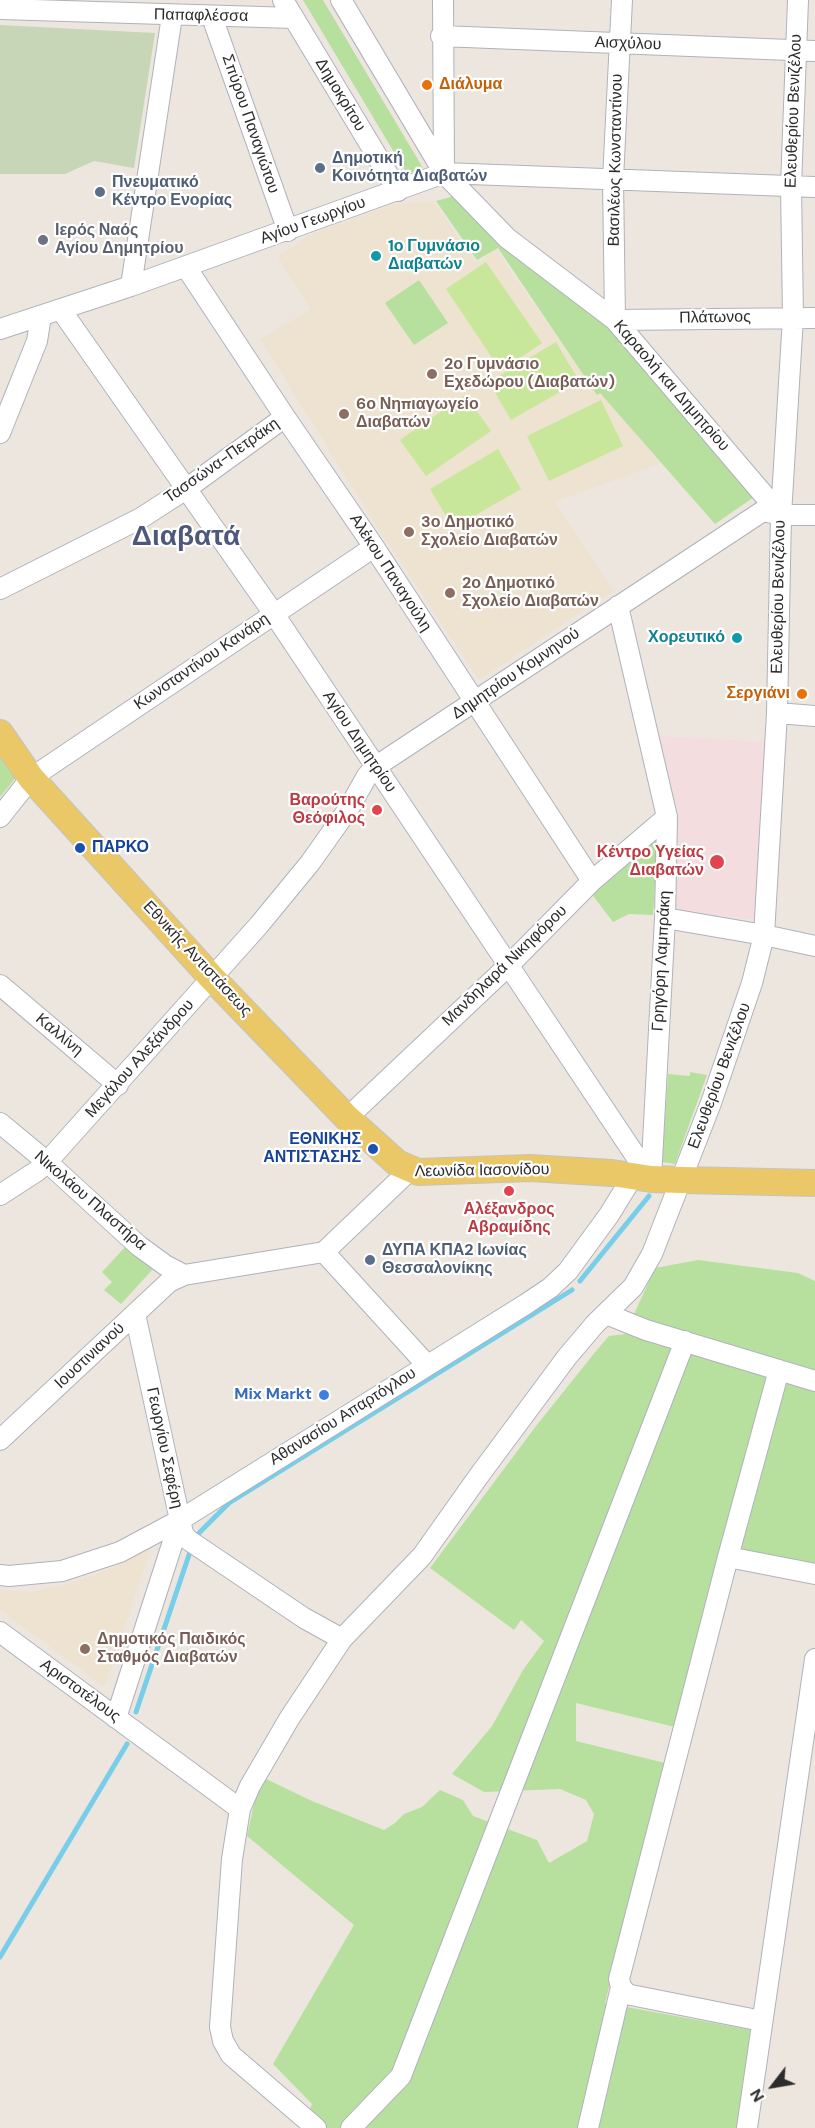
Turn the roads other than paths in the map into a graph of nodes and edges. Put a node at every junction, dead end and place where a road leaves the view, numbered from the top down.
1 (283, 0) edge
2 (341, 0) edge
3 (442, 0) edge
4 (622, 0) edge
5 (798, 0) edge
6 (0, 9) edge
7 (172, 16) junction
8 (212, 17) junction
9 (294, 18) junction
10 (441, 36) junction
11 (619, 43) junction
12 (805, 50) edge
13 (444, 173) junction
14 (613, 179) junction
15 (790, 186) junction
16 (815, 187) edge
17 (398, 191) junction
18 (288, 231) junction
19 (186, 267) junction
20 (131, 286) junction
21 (61, 310) junction
22 (40, 316) junction
23 (793, 317) junction
24 (815, 318) edge
25 (615, 320) junction
26 (0, 329) edge
27 (285, 417) junction
28 (0, 433) edge
29 (186, 489) junction
30 (781, 515) junction
31 (815, 515) edge
32 (374, 546) junction
33 (0, 589) edge
34 (618, 606) junction
35 (274, 614) junction
36 (475, 701) junction
37 (777, 713) junction
38 (815, 716) edge
39 (0, 733) edge
40 (375, 767) junction
41 (31, 778) junction
42 (0, 817) edge
43 (667, 817) junction
44 (592, 881) junction
45 (665, 918) junction
46 (764, 935) junction
47 (815, 946) edge
48 (508, 966) junction
49 (212, 978) junction
50 (0, 984) edge
51 (118, 1084) junction
52 (347, 1118) junction
53 (0, 1123) edge
54 (47, 1162) junction
55 (410, 1170) junction
56 (642, 1177) junction
57 (681, 1180) junction
58 (815, 1183) edge
59 (0, 1195) edge
60 (324, 1252) junction
61 (183, 1275) junction
62 (135, 1314) junction
63 (606, 1314) junction
64 (685, 1341) junction
65 (427, 1365) junction
66 (779, 1370) junction
67 (815, 1381) edge
68 (0, 1440) edge
69 (180, 1520) junction
70 (728, 1557) junction
71 (815, 1574) edge
72 (0, 1575) edge
73 (0, 1632) edge
74 (342, 1639) junction
75 (815, 1659) edge
76 (116, 1718) junction
77 (240, 1809) junction
78 (621, 1987) junction
79 (762, 2021) junction
80 (316, 2128) edge
81 (351, 2128) edge
82 (588, 2128) edge
83 (747, 2128) edge

1 - 9 street, Δημοκρίτου
2 - 13 street, Καραολή και Δημητρίου
3 - 10 street
4 - 11 street, Βασιλέως Κωνσταντίνου
5 - 12 street, Ελευθερίου Βενιζέλου
6 - 7 street, Παπαφλέσσα
7 - 8 street, Παπαφλέσσα
7 - 20 street
8 - 9 street, Παπαφλέσσα
8 - 18 street, Σπύρου Παναγιώτου
9 - 17 street, Δημοκρίτου
10 - 11 street, Αισχύλου
10 - 13 street
11 - 12 street, Αισχύλου
11 - 14 street, Βασιλέως Κωνσταντίνου
12 - 15 street, Ελευθερίου Βενιζέλου
13 - 14 street, Αγίου Γεωργίου
13 - 17 street, Αγίου Γεωργίου
13 - 25 street, Καραολή και Δημητρίου
14 - 15 street, Αγίου Γεωργίου
14 - 25 street, Βασιλέως Κωνσταντίνου
15 - 16 street, Αγίου Γεωργίου
15 - 23 street, Ελευθερίου Βενιζέλου
17 - 18 street, Αγίου Γεωργίου
18 - 19 street, Αγίου Γεωργίου
19 - 20 street, Αγίου Γεωργίου
19 - 27 street, Αλέκου Παναγούλη
20 - 21 street, Αγίου Γεωργίου
21 - 22 street, Αγίου Γεωργίου
21 - 29 street, Αγίου Δημητρίου
22 - 26 street, Αγίου Γεωργίου
22 - 28 street
23 - 24 street, Πλάτωνος
23 - 25 street, Πλάτωνος
23 - 30 street, Ελευθερίου Βενιζέλου
25 - 30 street, Καραολή και Δημητρίου
27 - 29 street, Τασσώνα-Πετράκη
27 - 32 street, Αλέκου Παναγούλη
29 - 33 street, Τασσώνα-Πετράκη
29 - 35 street, Αγίου Δημητρίου
30 - 31 street, Δημητρίου Κομνηνού
30 - 34 street, Δημητρίου Κομνηνού
30 - 37 street, Ελευθερίου Βενιζέλου
32 - 35 street, Κωνσταντίνου Κανάρη
32 - 36 street, Αλέκου Παναγούλη
34 - 36 street, Δημητρίου Κομνηνού
34 - 43 street, Γρηγόρη Λαμπράκη
35 - 40 street, Αγίου Δημητρίου
35 - 41 street, Κωνσταντίνου Κανάρη
36 - 40 street, Δημητρίου Κομνηνού
36 - 44 street, Αλέκου Παναγούλη
37 - 38 street
37 - 46 street, Ελευθερίου Βενιζέλου
39 - 41 main road, Εθνικής Αντιστάσεως
40 - 48 street, Αγίου Δημητρίου
40 - 49 street, Μεγάλου Αλεξάνδρου
41 - 42 street, Κωνσταντίνου Κανάρη
41 - 49 main road, Εθνικής Αντιστάσεως
43 - 44 street, Μανδηλαρά Νικηφόρου
43 - 45 street, Γρηγόρη Λαμπράκη
44 - 48 street, Μανδηλαρά Νικηφόρου
45 - 46 street
45 - 56 street, Γρηγόρη Λαμπράκη
46 - 47 street
46 - 57 street, Ελευθερίου Βενιζέλου
48 - 52 street, Μανδηλαρά Νικηφόρου
48 - 56 street, Αγίου Δημητρίου
49 - 51 street, Μεγάλου Αλεξάνδρου
49 - 52 main road, Εθνικής Αντιστάσεως
50 - 51 street, Καλλίνη
51 - 54 street, Μεγάλου Αλεξάνδρου
52 - 55 main road, Εθνικής Αντιστάσεως
53 - 54 street, Νικολάου Πλαστήρα
54 - 59 street, Μεγάλου Αλεξάνδρου
54 - 61 street, Νικολάου Πλαστήρα
55 - 56 main road, Λεωνίδα Ιασονίδου
55 - 60 street, Λεωνίδα Ιασονίδου
56 - 57 main road, Λεωνίδα Ιασονίδου
56 - 65 street, Αθανασίου Απαρτόγλου
57 - 58 main road, Λεωνίδα Ιασονίδου
57 - 63 street, Ελευθερίου Βενιζέλου
60 - 61 street
60 - 65 street
61 - 62 street, Ιουστινιανού
62 - 68 street, Ιουστινιανού
62 - 69 street, Γεωργίου Σεφέρη
63 - 64 street
63 - 74 street, Ελευθερίου Βενιζέλου
64 - 66 street
64 - 81 street
65 - 69 street, Αθανασίου Απαρτόγλου
66 - 67 street
66 - 70 street
69 - 72 street, Αθανασίου Απαρτόγλου
69 - 74 street
69 - 76 street, Γεωργίου Σεφέρη
70 - 71 street
70 - 78 street
73 - 76 street, Αριστοτέλους
74 - 77 street, Ελευθερίου Βενιζέλου
75 - 79 street
76 - 77 street, Αριστοτέλους
77 - 80 street, Ελευθερίου Βενιζέλου
78 - 79 street
78 - 82 street
79 - 83 street

